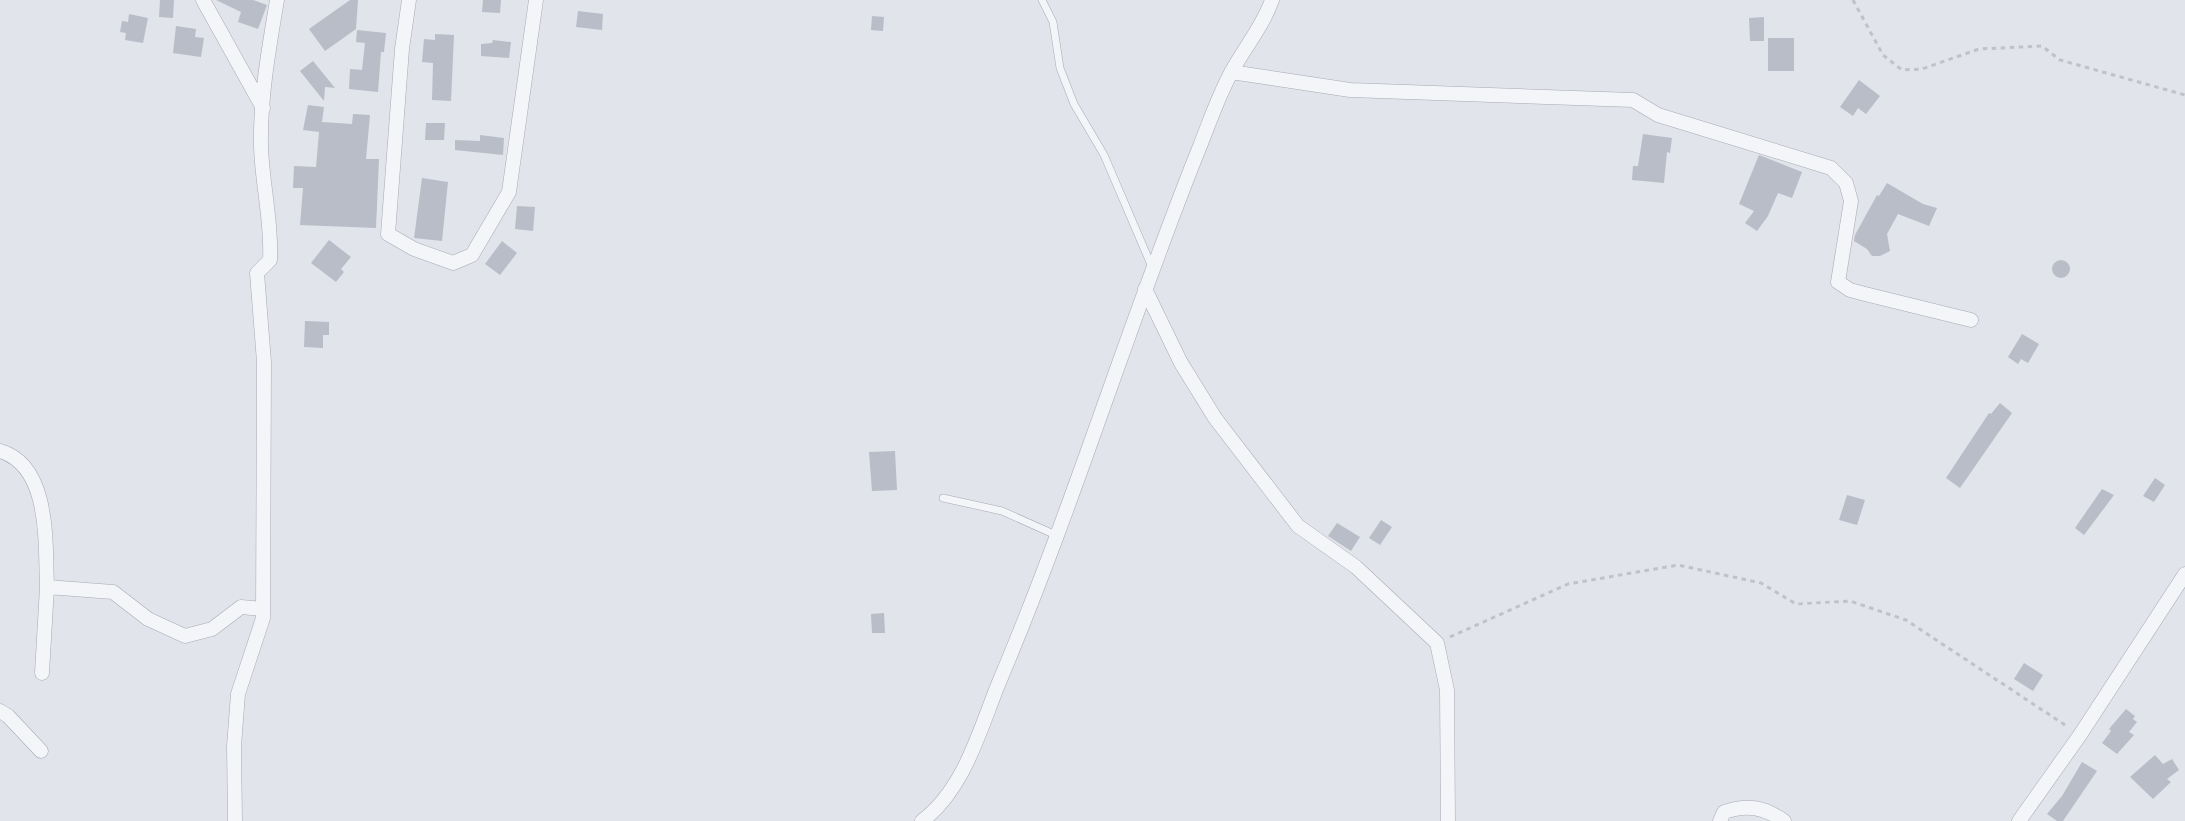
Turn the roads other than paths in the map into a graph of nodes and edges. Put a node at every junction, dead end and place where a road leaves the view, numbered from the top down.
1 (203, 0) edge
2 (277, 0) edge
3 (409, 0) edge
4 (536, 0) edge
5 (1042, 0) edge
6 (1272, 0) edge
7 (1231, 72) junction
8 (263, 109) junction
9 (1153, 269) junction
10 (1145, 289) junction
11 (1971, 320) dead end
12 (0, 451) edge
13 (943, 498) dead end
14 (1058, 537) junction
15 (2185, 574) edge
16 (47, 587) junction
17 (263, 609) junction
18 (42, 673) dead end
19 (0, 711) edge
20 (41, 751) dead end
21 (234, 821) edge
22 (922, 821) edge
23 (1448, 821) edge
24 (1720, 821) edge
25 (1784, 821) edge
26 (2019, 821) edge

1 - 8 street
2 - 8 street
3 - 4 street
5 - 9 lane
6 - 7 street
7 - 9 street
7 - 11 street
8 - 17 street
9 - 10 street
10 - 14 street
10 - 23 street
12 - 16 street
13 - 14 lane
14 - 22 street
15 - 26 street
16 - 17 street
16 - 18 street
17 - 21 street
19 - 20 street
24 - 25 street

